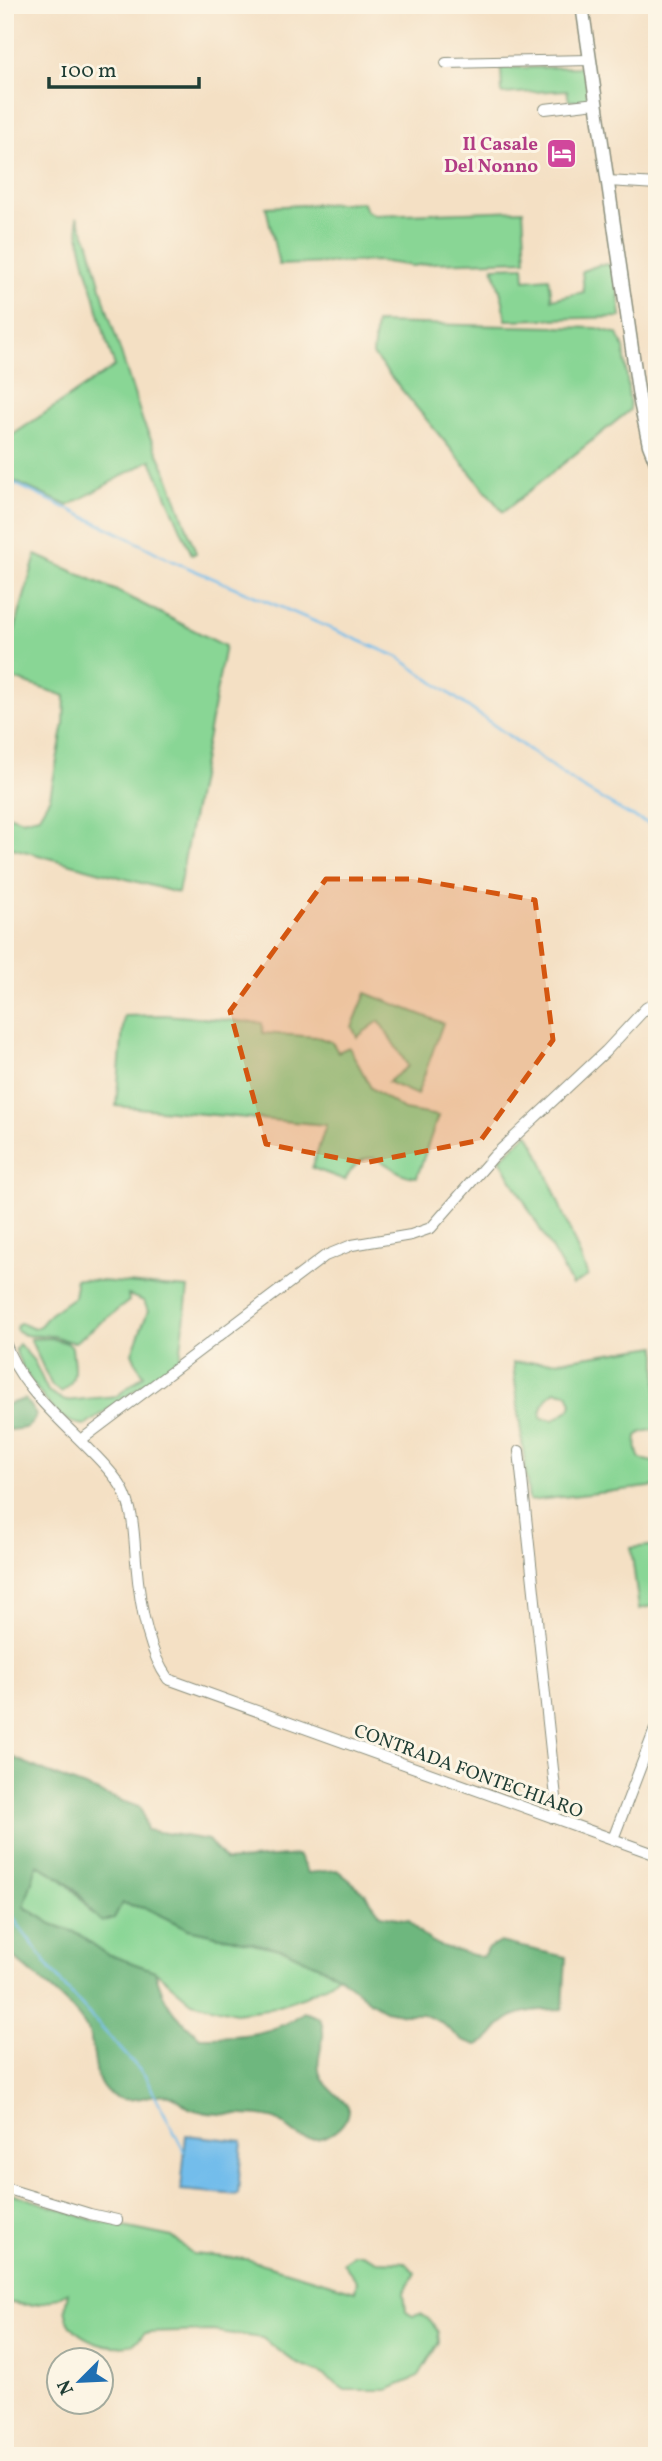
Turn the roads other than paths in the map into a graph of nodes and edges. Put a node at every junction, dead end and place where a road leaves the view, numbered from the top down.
1 (582, 5) edge
2 (590, 60) junction
3 (446, 63) dead end
4 (596, 103) junction
5 (545, 109) dead end
6 (608, 181) junction
7 (657, 184) edge
8 (657, 465) edge
9 (657, 1003) edge
10 (5, 1342) edge
11 (81, 1440) junction
12 (519, 1451) dead end
13 (657, 1724) edge
14 (553, 1818) junction
15 (613, 1839) junction
16 (657, 1855) edge
17 (5, 2188) edge
18 (117, 2220) dead end

1 - 2 main road
2 - 3 street
2 - 4 main road
4 - 5 street
4 - 6 main road
6 - 7 street
6 - 8 main road
9 - 11 street
10 - 11 street, CONTRADA FONTECHIARO
11 - 14 street, CONTRADA FONTECHIARO
12 - 14 street
13 - 15 street
14 - 15 street, CONTRADA FONTECHIARO
15 - 16 street, CONTRADA FONTECHIARO
17 - 18 street

